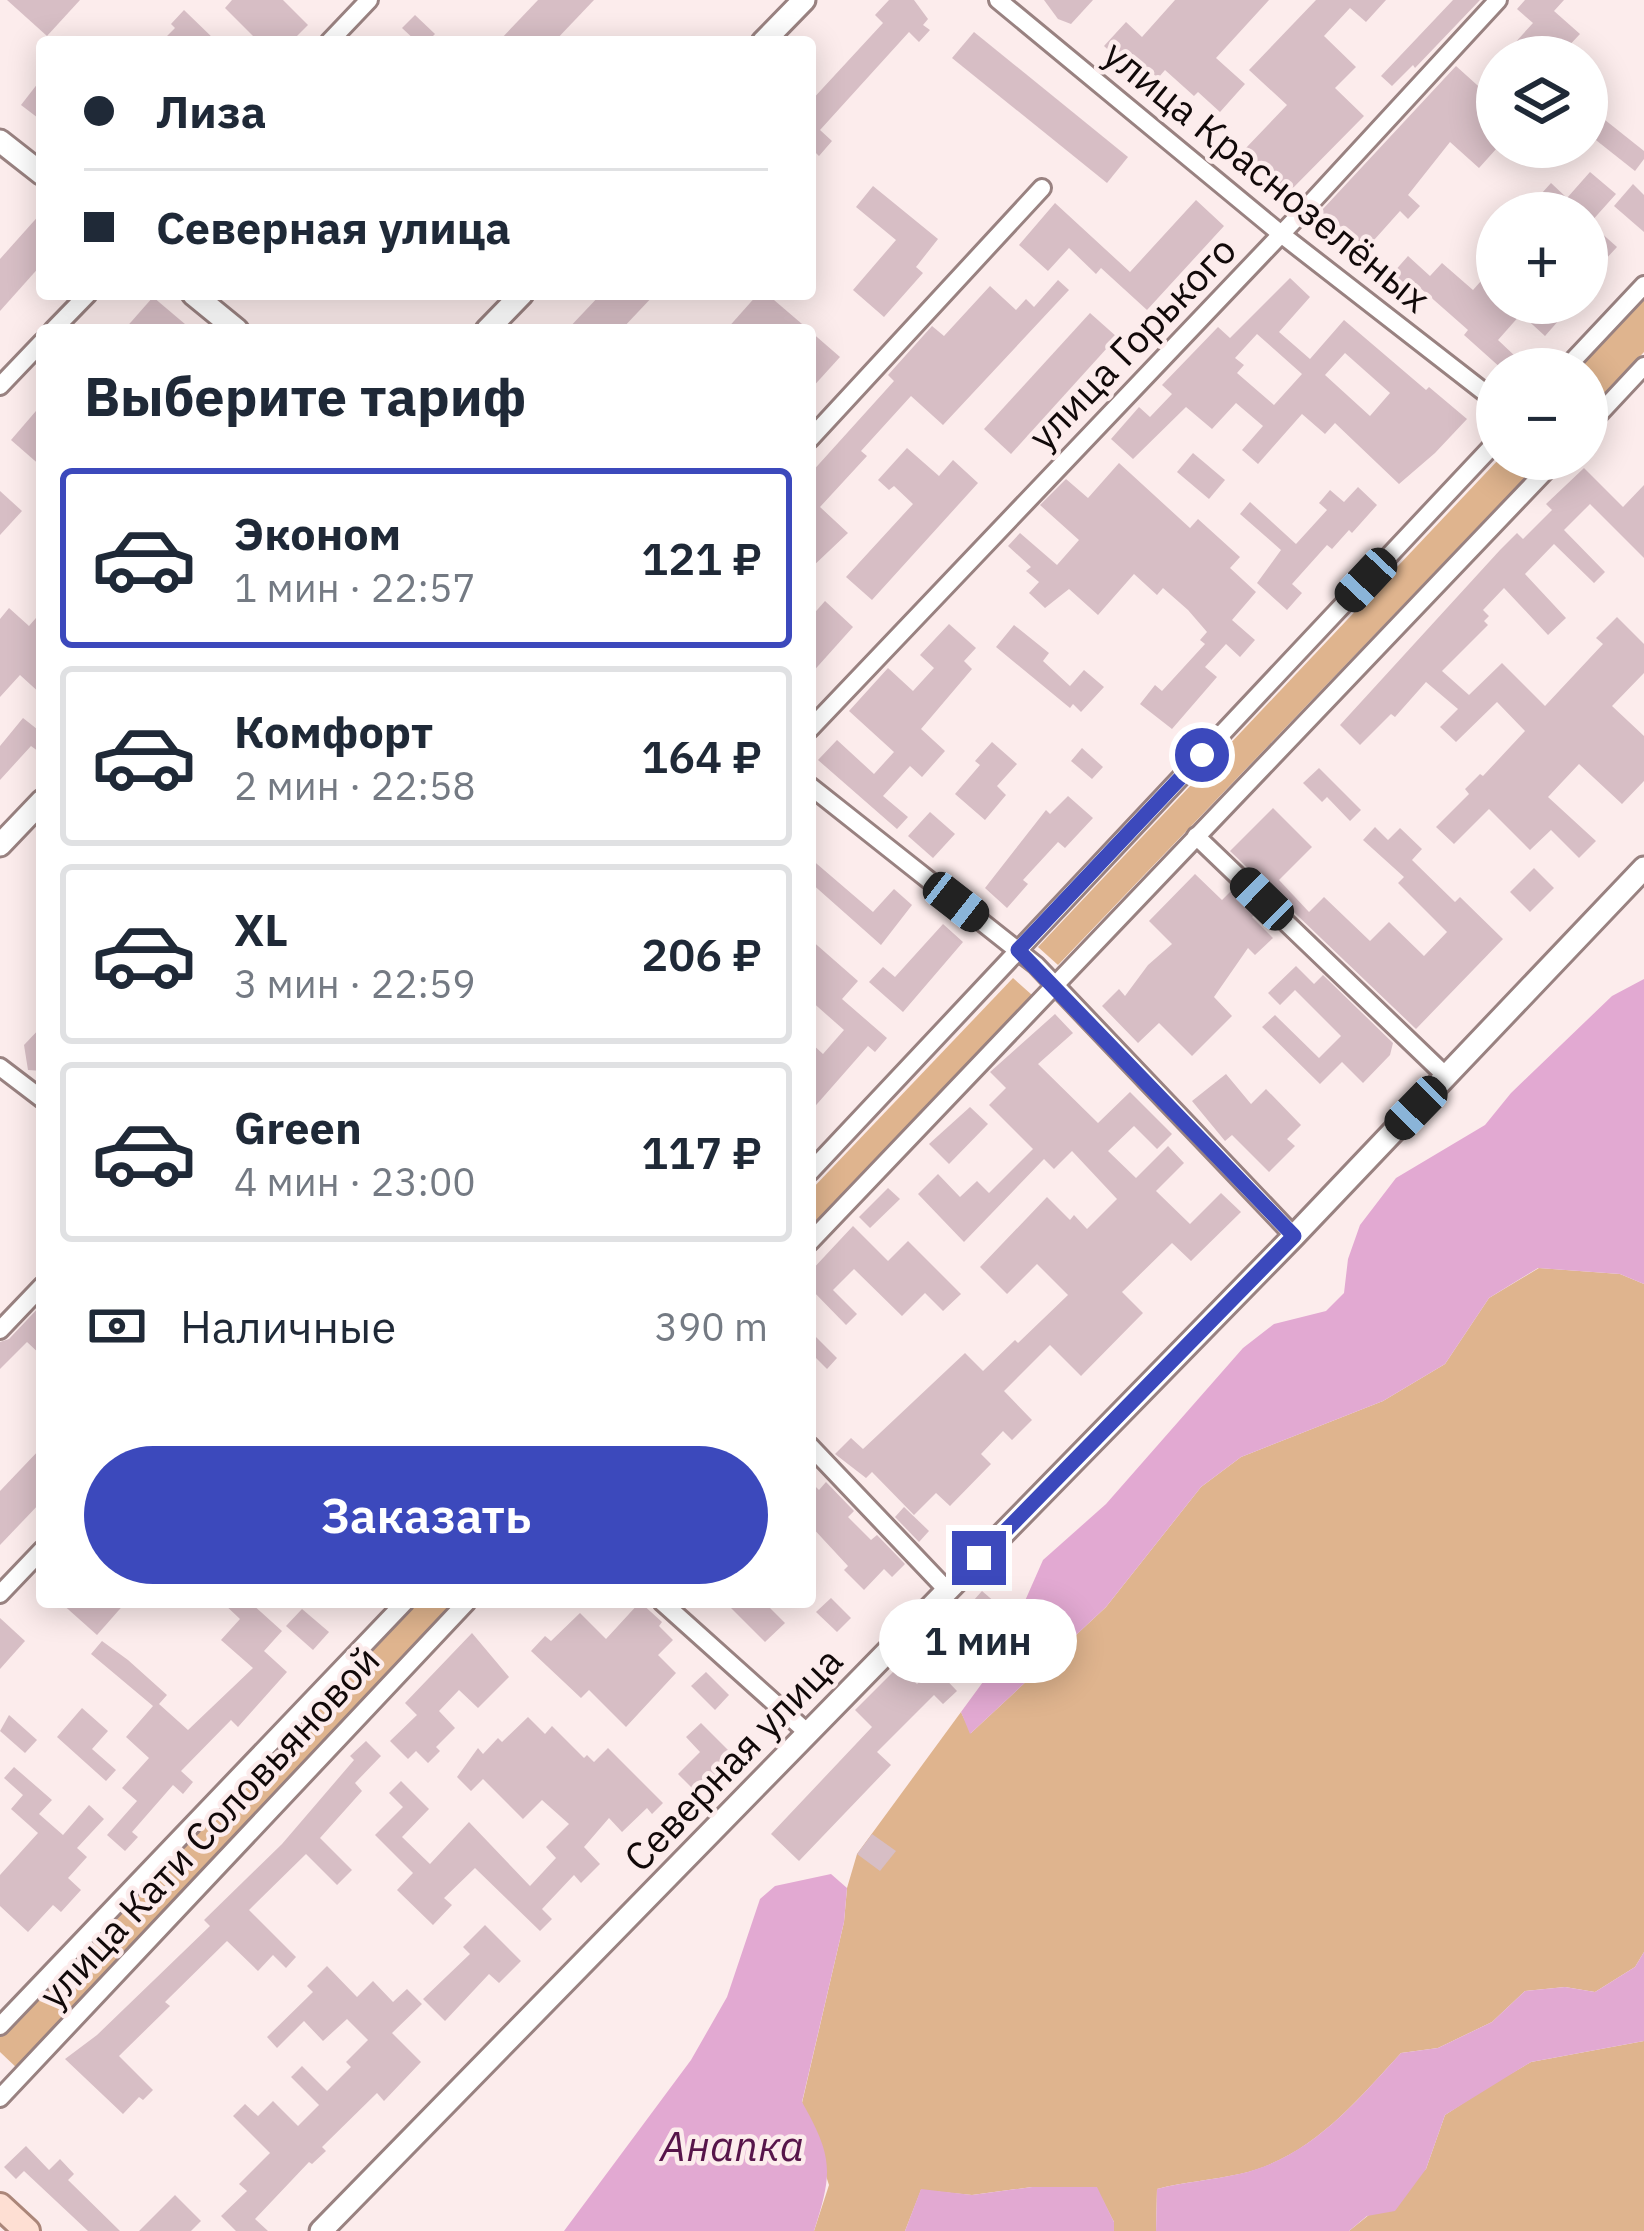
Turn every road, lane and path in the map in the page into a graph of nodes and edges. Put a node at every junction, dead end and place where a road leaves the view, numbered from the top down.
1 (369, 0) edge
2 (804, 0) edge
3 (998, 0) edge
4 (1498, 0) edge
5 (334, 36) edge
6 (770, 36) edge
7 (0, 141) edge
8 (36, 169) edge
9 (1042, 188) dead end
10 (1281, 234) junction
11 (1644, 285) edge
12 (82, 300) edge
13 (200, 300) edge
14 (516, 300) edge
15 (59, 324) edge
16 (230, 324) edge
17 (493, 324) edge
18 (36, 348) edge
19 (1584, 348) edge
20 (1644, 366) edge
21 (0, 386) edge
22 (1476, 386) edge
23 (1608, 405) edge
24 (816, 433) edge
25 (1476, 463) edge
26 (1537, 480) edge
27 (816, 722) edge
28 (816, 791) edge
29 (36, 807) edge
30 (1196, 836) junction
31 (0, 845) edge
32 (1644, 868) edge
33 (1018, 950) junction
34 (1055, 986) junction
35 (0, 1067) edge
36 (1446, 1076) junction
37 (36, 1094) edge
38 (816, 1166) edge
39 (816, 1236) edge
40 (1294, 1236) junction
41 (36, 1292) edge
42 (0, 1330) edge
43 (816, 1452) edge
44 (36, 1556) edge
45 (947, 1590) junction
46 (0, 1594) edge
47 (399, 1608) edge
48 (461, 1608) edge
49 (669, 1608) edge
50 (809, 1734) junction
51 (0, 2026) edge
52 (0, 2098) edge
53 (0, 2206) edge
54 (27, 2231) edge
55 (321, 2231) edge

1 - 5 street
2 - 6 street
3 - 10 street, улица Краснозелёных
4 - 10 street, улица Горького
7 - 8 street
9 - 24 street
10 - 22 street, улица Краснозелёных
10 - 27 street, улица Горького
11 - 19 street
12 - 15 street
13 - 16 street
14 - 17 street
18 - 21 street
20 - 23 street
25 - 33 street
26 - 30 street
28 - 33 street
29 - 31 street
30 - 34 street
30 - 36 street
32 - 36 street, Северная улица
33 - 34 street
33 - 38 street
34 - 39 street
34 - 40 street
35 - 37 street
36 - 40 street, Северная улица
40 - 45 street, Северная улица
41 - 42 street
43 - 45 street
44 - 46 street
45 - 50 street, Северная улица
47 - 51 street, улица Кати Соловьяновой
48 - 52 street, улица Кати Соловьяновой
49 - 50 street
50 - 55 street, Северная улица
53 - 54 main road

